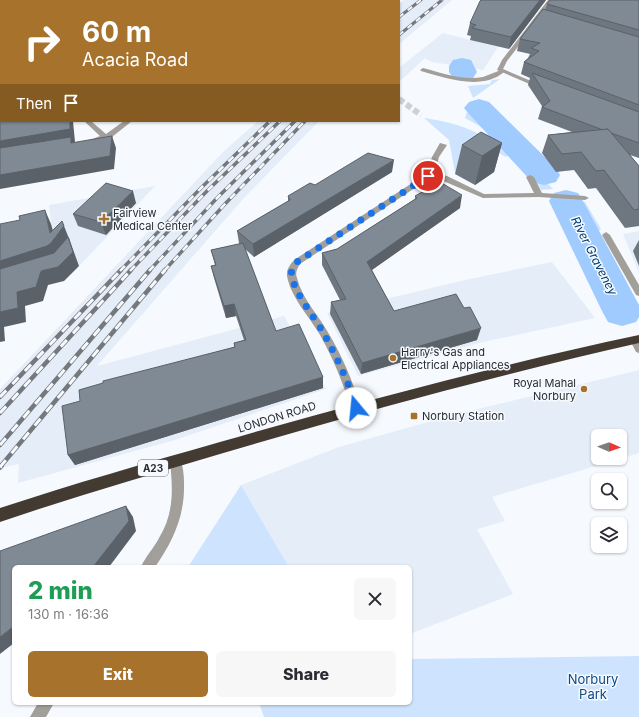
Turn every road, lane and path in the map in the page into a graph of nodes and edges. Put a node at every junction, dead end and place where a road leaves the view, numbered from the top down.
1 (551, 0) edge
2 (538, 17) junction
3 (545, 19) edge
4 (423, 70) dead end
5 (501, 72) junction
6 (546, 89) edge
7 (88, 122) edge
8 (128, 122) edge
9 (105, 138) junction
10 (83, 144) edge
11 (443, 145) dead end
12 (428, 176) junction
13 (530, 177) dead end
14 (539, 195) junction
15 (585, 198) dead end
16 (606, 235) dead end
17 (639, 293) edge
18 (638, 343) edge
19 (356, 408) junction
20 (176, 462) junction
21 (0, 515) edge
22 (148, 565) edge
23 (46, 705) edge
24 (37, 717) edge

1 - 2 street
2 - 3 street
2 - 5 street
4 - 5 street
5 - 6 street
7 - 9 street
8 - 9 street
9 - 10 street
11 - 12 street
12 - 14 street
12 - 19 street
13 - 14 street
14 - 15 street
16 - 17 street
18 - 19 highway, LONDON ROAD / A23
19 - 20 highway, LONDON ROAD / A23
20 - 21 highway, LONDON ROAD / A23
20 - 22 street
23 - 24 street

